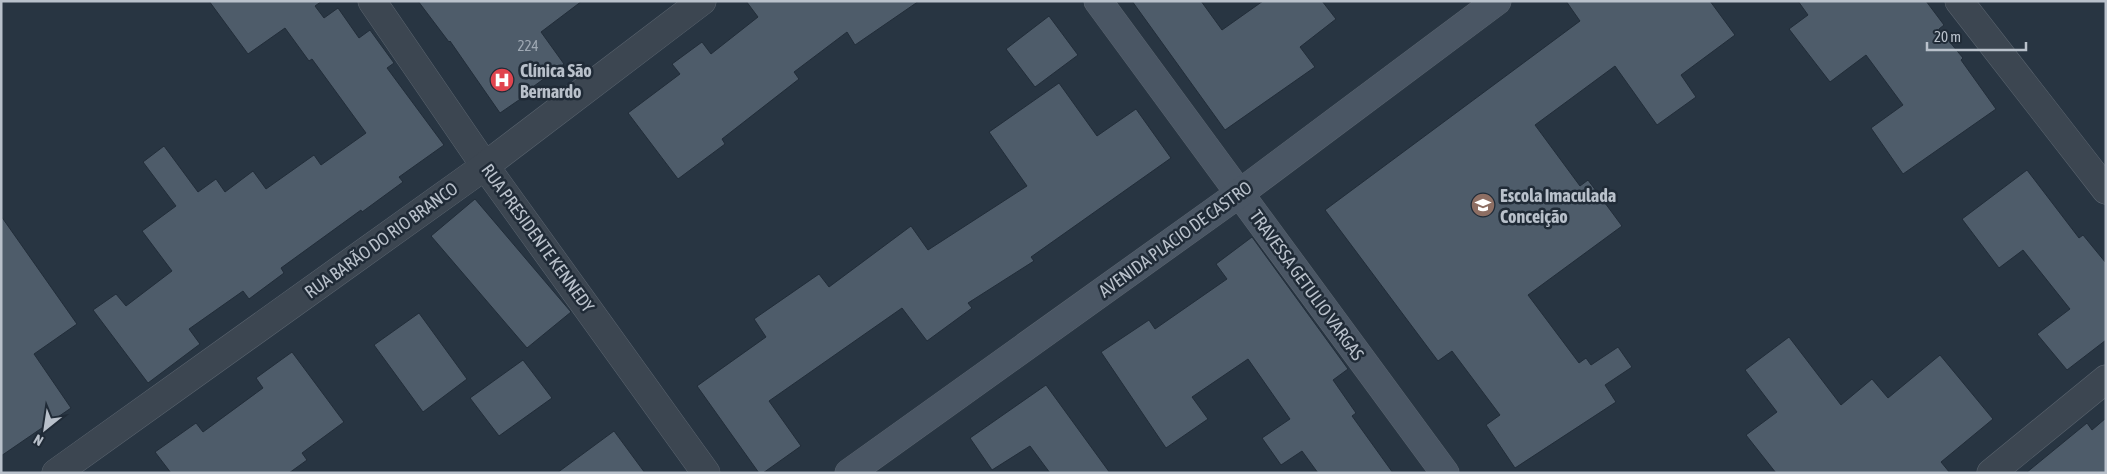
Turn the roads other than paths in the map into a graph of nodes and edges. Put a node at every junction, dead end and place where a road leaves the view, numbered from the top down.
1 (372, 1) edge
2 (702, 1) edge
3 (1098, 1) edge
4 (1497, 1) edge
5 (1959, 1) edge
6 (486, 166) junction
7 (2106, 190) edge
8 (1240, 193) junction
9 (2106, 379) edge
10 (56, 473) edge
11 (706, 473) edge
12 (849, 473) edge
13 (1444, 473) edge
14 (1991, 473) edge

1 - 6 street, RUA PRESIDENTE KENNEDY
2 - 6 street, RUA BARÃO DO RIO BRANCO
3 - 8 street, TRAVESSA GETULIO VARGAS
4 - 8 street, AVENIDA PLACIO DE CASTRO
5 - 7 street
6 - 10 street, RUA BARÃO DO RIO BRANCO
6 - 11 street, RUA PRESIDENTE KENNEDY
8 - 12 street, AVENIDA PLACIO DE CASTRO
8 - 13 street, TRAVESSA GETULIO VARGAS
9 - 14 street

